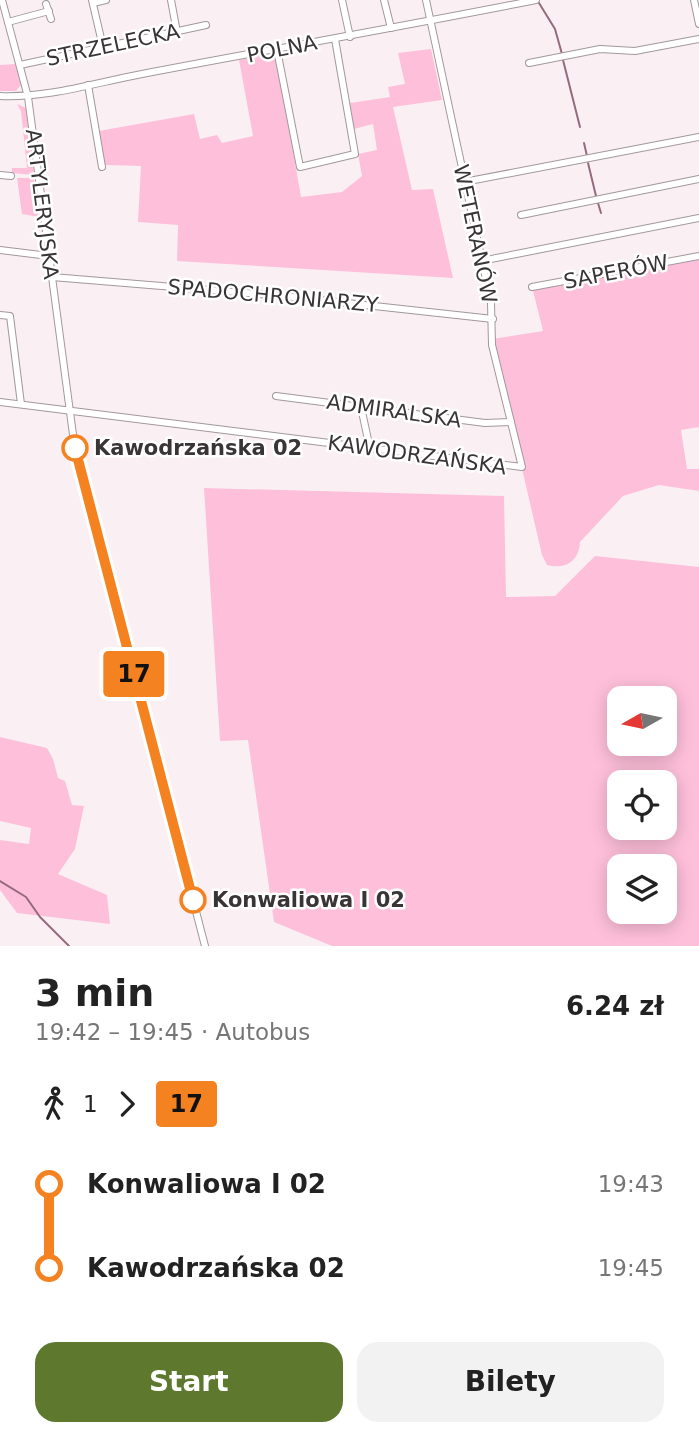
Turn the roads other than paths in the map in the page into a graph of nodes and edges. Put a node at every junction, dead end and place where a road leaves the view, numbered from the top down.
1 (106, 0) edge
2 (171, 0) edge
3 (341, 0) edge
4 (384, 0) edge
5 (426, 0) edge
6 (536, 0) edge
7 (694, 0) edge
8 (1, 1) edge
9 (93, 1) edge
10 (498, 3) edge
11 (46, 4) dead end
12 (430, 20) junction
13 (8, 22) junction
14 (699, 24) edge
15 (206, 25) dead end
16 (391, 28) junction
17 (173, 32) junction
18 (350, 37) junction
19 (335, 39) junction
20 (699, 39) edge
21 (103, 47) junction
22 (277, 50) junction
23 (529, 63) dead end
24 (20, 65) junction
25 (88, 85) junction
26 (0, 96) edge
27 (28, 97) junction
28 (699, 137) edge
29 (102, 167) dead end
30 (0, 175) edge
31 (10, 176) dead end
32 (699, 178) edge
33 (464, 182) junction
34 (521, 215) dead end
35 (699, 218) edge
36 (0, 250) edge
37 (49, 256) junction
38 (699, 256) edge
39 (481, 261) junction
40 (52, 277) junction
41 (532, 287) dead end
42 (10, 306) dead end
43 (0, 315) edge
44 (10, 316) junction
45 (493, 319) junction
46 (276, 396) dead end
47 (0, 402) edge
48 (21, 404) junction
49 (361, 407) junction
50 (68, 411) junction
51 (511, 422) junction
52 (370, 449) junction
53 (522, 467) joint
54 (205, 946) edge

1 - 9 street
2 - 17 street
3 - 18 street
4 - 16 street
5 - 12 street, WETERANÓW
6 - 10 street, POLNA
7 - 14 street
8 - 13 street, ARTYLERYJSKA
9 - 21 street
10 - 12 street, POLNA
11 - 13 street
12 - 16 street, POLNA
12 - 33 street, WETERANÓW
13 - 24 street, ARTYLERYJSKA
15 - 17 street, STRZELECKA
16 - 18 street, POLNA
17 - 21 street, STRZELECKA
18 - 19 street, POLNA
19 - 22 street, POLNA
19 - 22 street
20 - 23 street
21 - 24 street, STRZELECKA
22 - 25 street, POLNA
24 - 27 street, ARTYLERYJSKA
25 - 27 street, POLNA
25 - 29 street
26 - 27 street, POLNA
27 - 37 street, ARTYLERYJSKA
28 - 33 street
30 - 31 street
32 - 34 street
33 - 39 street, WETERANÓW
35 - 39 street
36 - 37 street
37 - 40 street, ARTYLERYJSKA
38 - 41 street, SAPERÓW
39 - 45 street, WETERANÓW
40 - 45 street, SPADOCHRONIARZY
40 - 50 street, ARTYLERYJSKA
42 - 44 street
43 - 44 street
44 - 48 street
45 - 51 street, WETERANÓW
46 - 49 street, ADMIRALSKA
47 - 48 street, KAWODRZAŃSKA
48 - 50 street, KAWODRZAŃSKA
49 - 51 street, ADMIRALSKA
49 - 52 street
50 - 52 street, KAWODRZAŃSKA
50 - 54 street, ARTYLERYJSKA
51 - 53 street, WETERANÓW
52 - 53 street, KAWODRZAŃSKA

